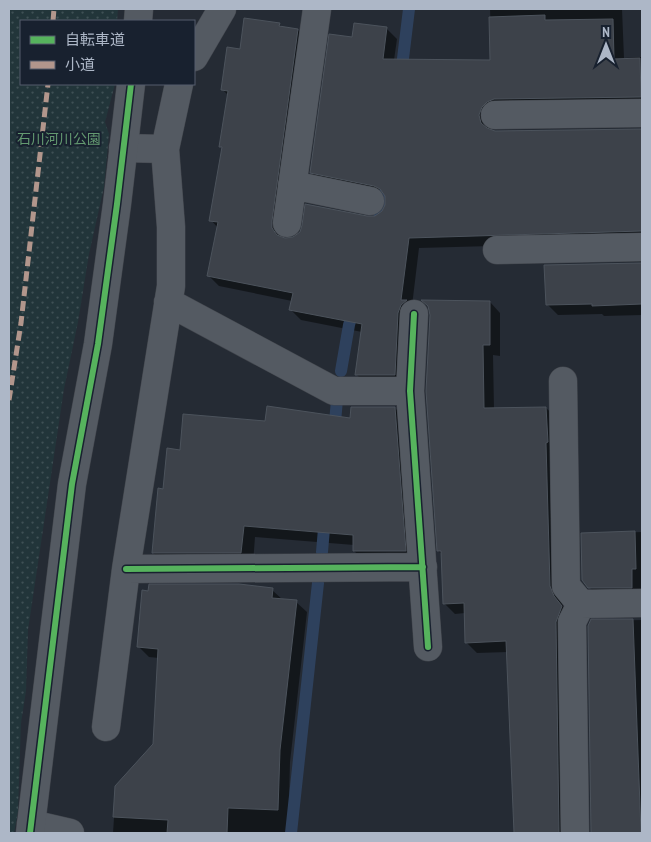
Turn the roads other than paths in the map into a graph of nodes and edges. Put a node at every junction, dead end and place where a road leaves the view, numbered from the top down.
1 (222, 9) edge
2 (317, 9) edge
3 (195, 56) edge
4 (131, 85) edge
5 (179, 85) edge
6 (642, 113) edge
7 (495, 115) dead end
8 (123, 148) junction
9 (165, 149) junction
10 (292, 185) junction
11 (370, 201) dead end
12 (287, 223) dead end
13 (642, 247) edge
14 (497, 250) dead end
15 (168, 302) junction
16 (414, 314) dead end
17 (564, 381) dead end
18 (410, 391) junction
19 (423, 567) junction
20 (126, 568) junction
21 (642, 603) edge
22 (581, 604) junction
23 (428, 647) dead end
24 (106, 727) dead end
25 (30, 829) edge
26 (70, 833) edge
27 (575, 833) edge

1 - 3 street
2 - 10 street
4 - 8 street
5 - 9 street
6 - 7 street
8 - 9 street
8 - 25 street
9 - 15 street
10 - 11 street
10 - 12 street
13 - 14 street
15 - 18 street
15 - 20 street
16 - 18 street
17 - 22 street
18 - 19 street
19 - 20 street
19 - 23 street
20 - 24 street
21 - 22 street
22 - 27 street
25 - 26 street

